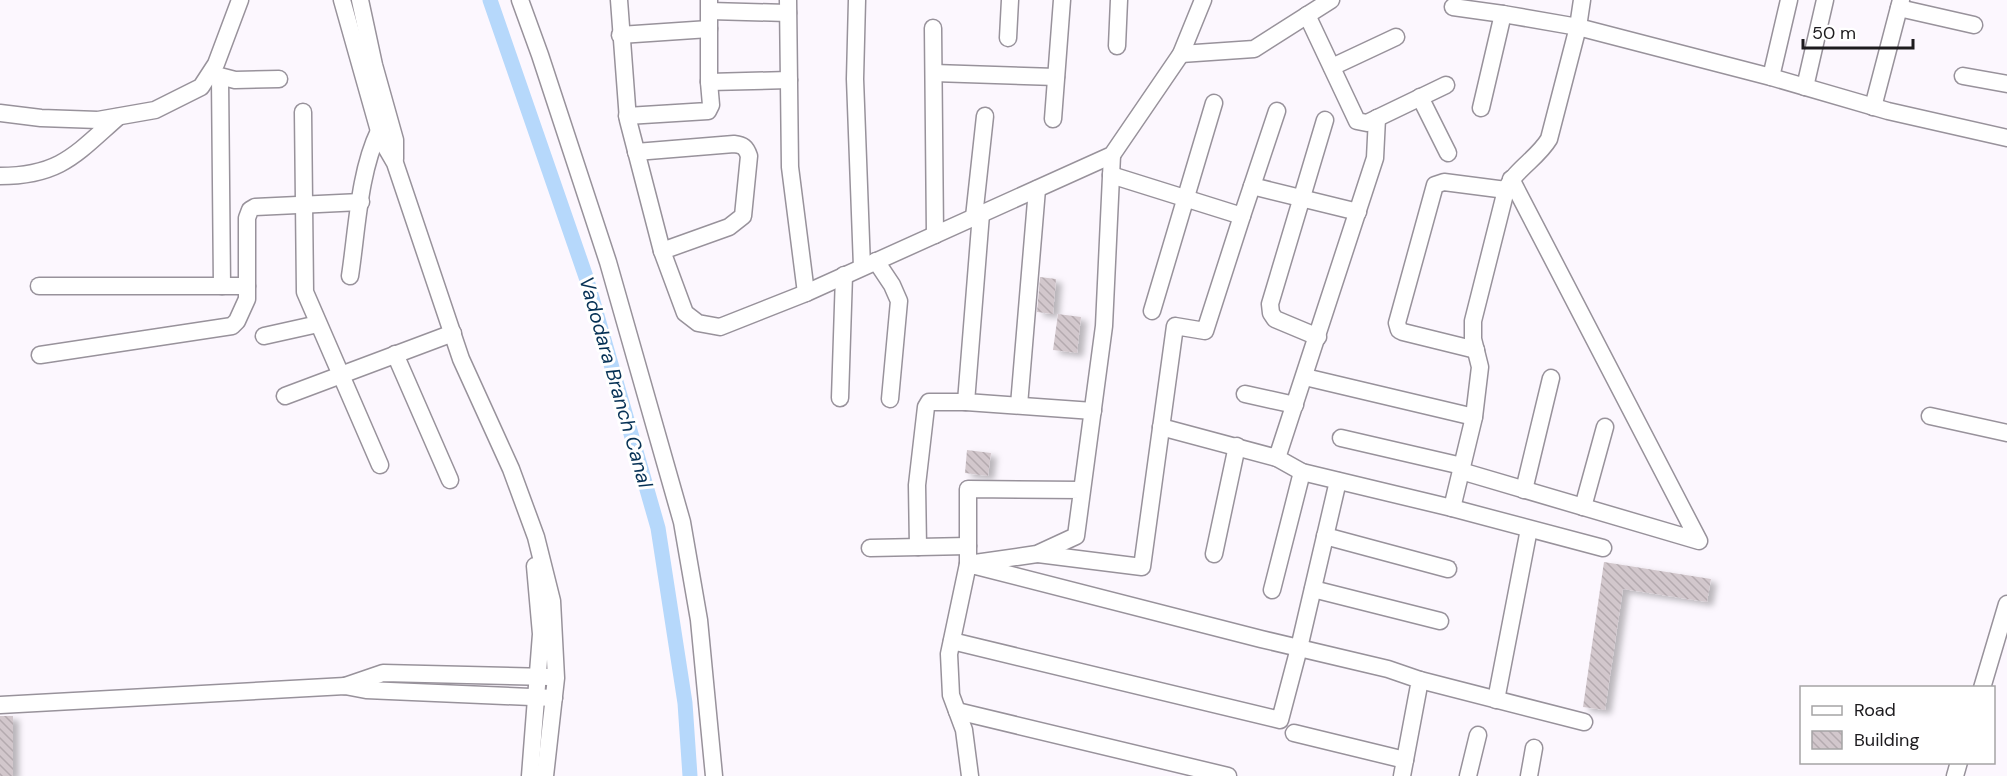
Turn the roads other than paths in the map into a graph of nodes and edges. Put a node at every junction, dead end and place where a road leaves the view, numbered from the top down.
1 (240, 0) edge
2 (342, 0) edge
3 (360, 0) edge
4 (520, 0) edge
5 (619, 0) edge
6 (857, 0) edge
7 (1010, 0) edge
8 (1062, 0) edge
9 (1119, 0) edge
10 (1203, 0) edge
11 (1331, 0) edge
12 (1582, 0) edge
13 (1788, 0) edge
14 (1825, 0) edge
15 (1900, 4) edge
16 (710, 5) edge
17 (788, 6) edge
18 (1453, 7) dead end
19 (1503, 14) junction
20 (1307, 15) junction
21 (1974, 25) dead end
22 (1578, 27) junction
23 (710, 28) junction
24 (933, 28) dead end
25 (620, 35) junction
26 (1396, 37) dead end
27 (1008, 38) dead end
28 (1117, 46) dead end
29 (1180, 54) junction
30 (1332, 67) junction
31 (934, 73) junction
32 (215, 76) junction
33 (1963, 76) dead end
34 (1056, 77) junction
35 (1772, 77) junction
36 (279, 79) dead end
37 (789, 80) junction
38 (709, 82) junction
39 (2007, 84) edge
40 (1446, 85) dead end
41 (1805, 87) junction
42 (1420, 98) junction
43 (1214, 103) dead end
44 (1873, 107) junction
45 (1481, 108) dead end
46 (1277, 111) dead end
47 (0, 112) edge
48 (303, 112) dead end
49 (627, 116) junction
50 (986, 116) dead end
51 (119, 117) junction
52 (1377, 118) junction
53 (1053, 119) dead end
54 (1325, 120) dead end
55 (379, 131) junction
56 (2007, 138) edge
57 (636, 152) junction
58 (1448, 153) dead end
59 (1112, 155) junction
60 (395, 163) junction
61 (1111, 175) junction
62 (0, 176) edge
63 (1508, 184) junction
64 (1252, 186) junction
65 (1037, 189) junction
66 (1186, 198) junction
67 (1303, 199) junction
68 (361, 202) junction
69 (304, 205) junction
70 (1358, 212) junction
71 (978, 215) junction
72 (1242, 216) junction
73 (935, 235) junction
74 (662, 251) junction
75 (869, 264) junction
76 (844, 275) junction
77 (350, 276) dead end
78 (39, 286) dead end
79 (222, 286) junction
80 (247, 286) junction
81 (806, 293) junction
82 (1152, 311) dead end
83 (318, 324) junction
84 (453, 333) junction
85 (264, 336) dead end
86 (1318, 337) junction
87 (1476, 350) junction
88 (396, 354) junction
89 (40, 355) dead end
90 (342, 374) junction
91 (1305, 377) junction
92 (1551, 378) dead end
93 (1245, 393) dead end
94 (285, 396) dead end
95 (840, 398) dead end
96 (890, 399) dead end
97 (966, 402) junction
98 (1019, 405) junction
99 (1295, 405) junction
100 (1093, 411) junction
101 (1930, 416) dead end
102 (1474, 417) junction
103 (1161, 427) junction
104 (1605, 427) dead end
105 (2007, 433) edge
106 (1341, 438) dead end
107 (1237, 447) junction
108 (1277, 458) junction
109 (380, 465) dead end
110 (1462, 469) junction
111 (1302, 472) junction
112 (450, 480) dead end
113 (1338, 481) junction
114 (1082, 490) junction
115 (1524, 490) junction
116 (1583, 507) junction
117 (1452, 508) junction
118 (1528, 529) junction
119 (1325, 536) junction
120 (968, 546) junction
121 (918, 547) junction
122 (870, 548) dead end
123 (1603, 548) dead end
124 (539, 550) junction
125 (1037, 554) junction
126 (1214, 554) dead end
127 (968, 564) junction
128 (1448, 569) dead end
129 (1313, 589) junction
130 (1272, 590) dead end
131 (2007, 604) edge
132 (1440, 621) dead end
133 (952, 640) junction
134 (1299, 648) junction
135 (538, 676) junction
136 (556, 678) junction
137 (1420, 680) junction
138 (345, 686) junction
139 (1982, 686) edge
140 (536, 697) junction
141 (554, 698) junction
142 (1496, 700) junction
143 (0, 705) edge
144 (957, 711) junction
145 (1584, 722) dead end
146 (1294, 733) dead end
147 (1478, 735) dead end
148 (1534, 748) dead end
149 (1404, 768) edge
150 (1198, 772) edge
151 (530, 776) edge
152 (545, 776) edge
153 (714, 776) edge
154 (970, 776) edge
155 (1228, 776) edge
156 (1468, 776) edge
157 (1529, 776) edge

1 - 32 street
2 - 55 street
3 - 60 street
4 - 153 street
5 - 25 street
6 - 75 street
7 - 27 street
8 - 34 street
9 - 28 street
10 - 29 street
11 - 20 street
12 - 22 street
13 - 35 street
14 - 41 street
15 - 21 street
15 - 44 street
16 - 17 street
16 - 23 street
17 - 37 street
18 - 19 street
19 - 22 street
19 - 45 street
20 - 29 street
20 - 30 street
22 - 35 street
22 - 63 street
23 - 25 street
23 - 38 street
24 - 31 street
25 - 49 street
26 - 30 street
29 - 59 street
30 - 52 street
31 - 34 street
31 - 73 street
32 - 36 street
32 - 51 street
32 - 79 street
33 - 39 street
34 - 53 street
35 - 41 street
37 - 38 street
37 - 81 street
38 - 49 street
40 - 42 street
41 - 44 street
42 - 52 street
42 - 58 street
43 - 66 street
44 - 56 street
46 - 64 street
47 - 51 street
48 - 69 street
49 - 57 street
50 - 71 street
51 - 62 street
52 - 70 street
54 - 67 street
55 - 60 street
55 - 68 street
57 - 74 street
57 - 74 street
59 - 61 street
59 - 65 street
60 - 84 street
61 - 66 street
61 - 100 street
63 - 87 street
63 - 87 street
63 - 116 street
64 - 67 street
64 - 72 street
65 - 71 street
65 - 98 street
66 - 72 street
66 - 82 street
67 - 70 street
67 - 86 street
68 - 69 street
68 - 77 street
69 - 80 street
69 - 83 street
70 - 86 street
71 - 73 street
71 - 97 street
72 - 103 street
73 - 75 street
74 - 81 street
75 - 76 street
75 - 96 street
76 - 81 street
76 - 95 street
78 - 79 street
79 - 80 street
80 - 89 street
83 - 85 street
83 - 90 street
84 - 88 street
84 - 124 street
86 - 91 street
87 - 102 street
88 - 90 street
88 - 112 street
90 - 94 street
90 - 109 street
91 - 99 street
91 - 102 street
92 - 115 street
93 - 99 street
97 - 98 street
97 - 121 street
98 - 100 street
99 - 108 street
100 - 114 street
101 - 105 street
102 - 110 street
103 - 107 street
103 - 125 street
104 - 116 street
106 - 110 street
107 - 108 street
107 - 126 street
108 - 111 street
110 - 115 street
110 - 117 street
111 - 113 street
111 - 130 street
113 - 117 street
113 - 119 street
114 - 120 street
114 - 125 street
115 - 116 street
117 - 118 street
118 - 123 street
118 - 142 street
119 - 128 street
119 - 129 street
120 - 121 street
120 - 127 street
121 - 122 street
124 - 135 street
124 - 136 street
125 - 127 street
127 - 133 street
127 - 134 street
129 - 132 street
129 - 134 street
131 - 139 street
133 - 134 street
133 - 144 street
134 - 137 street
135 - 136 street
135 - 138 street
135 - 140 street
136 - 141 street
137 - 142 street
137 - 149 street
138 - 140 street
138 - 143 street
140 - 141 street
140 - 151 street
141 - 152 street
142 - 145 street
144 - 150 street
144 - 154 street
146 - 149 street
147 - 156 street
148 - 157 street
150 - 155 street

